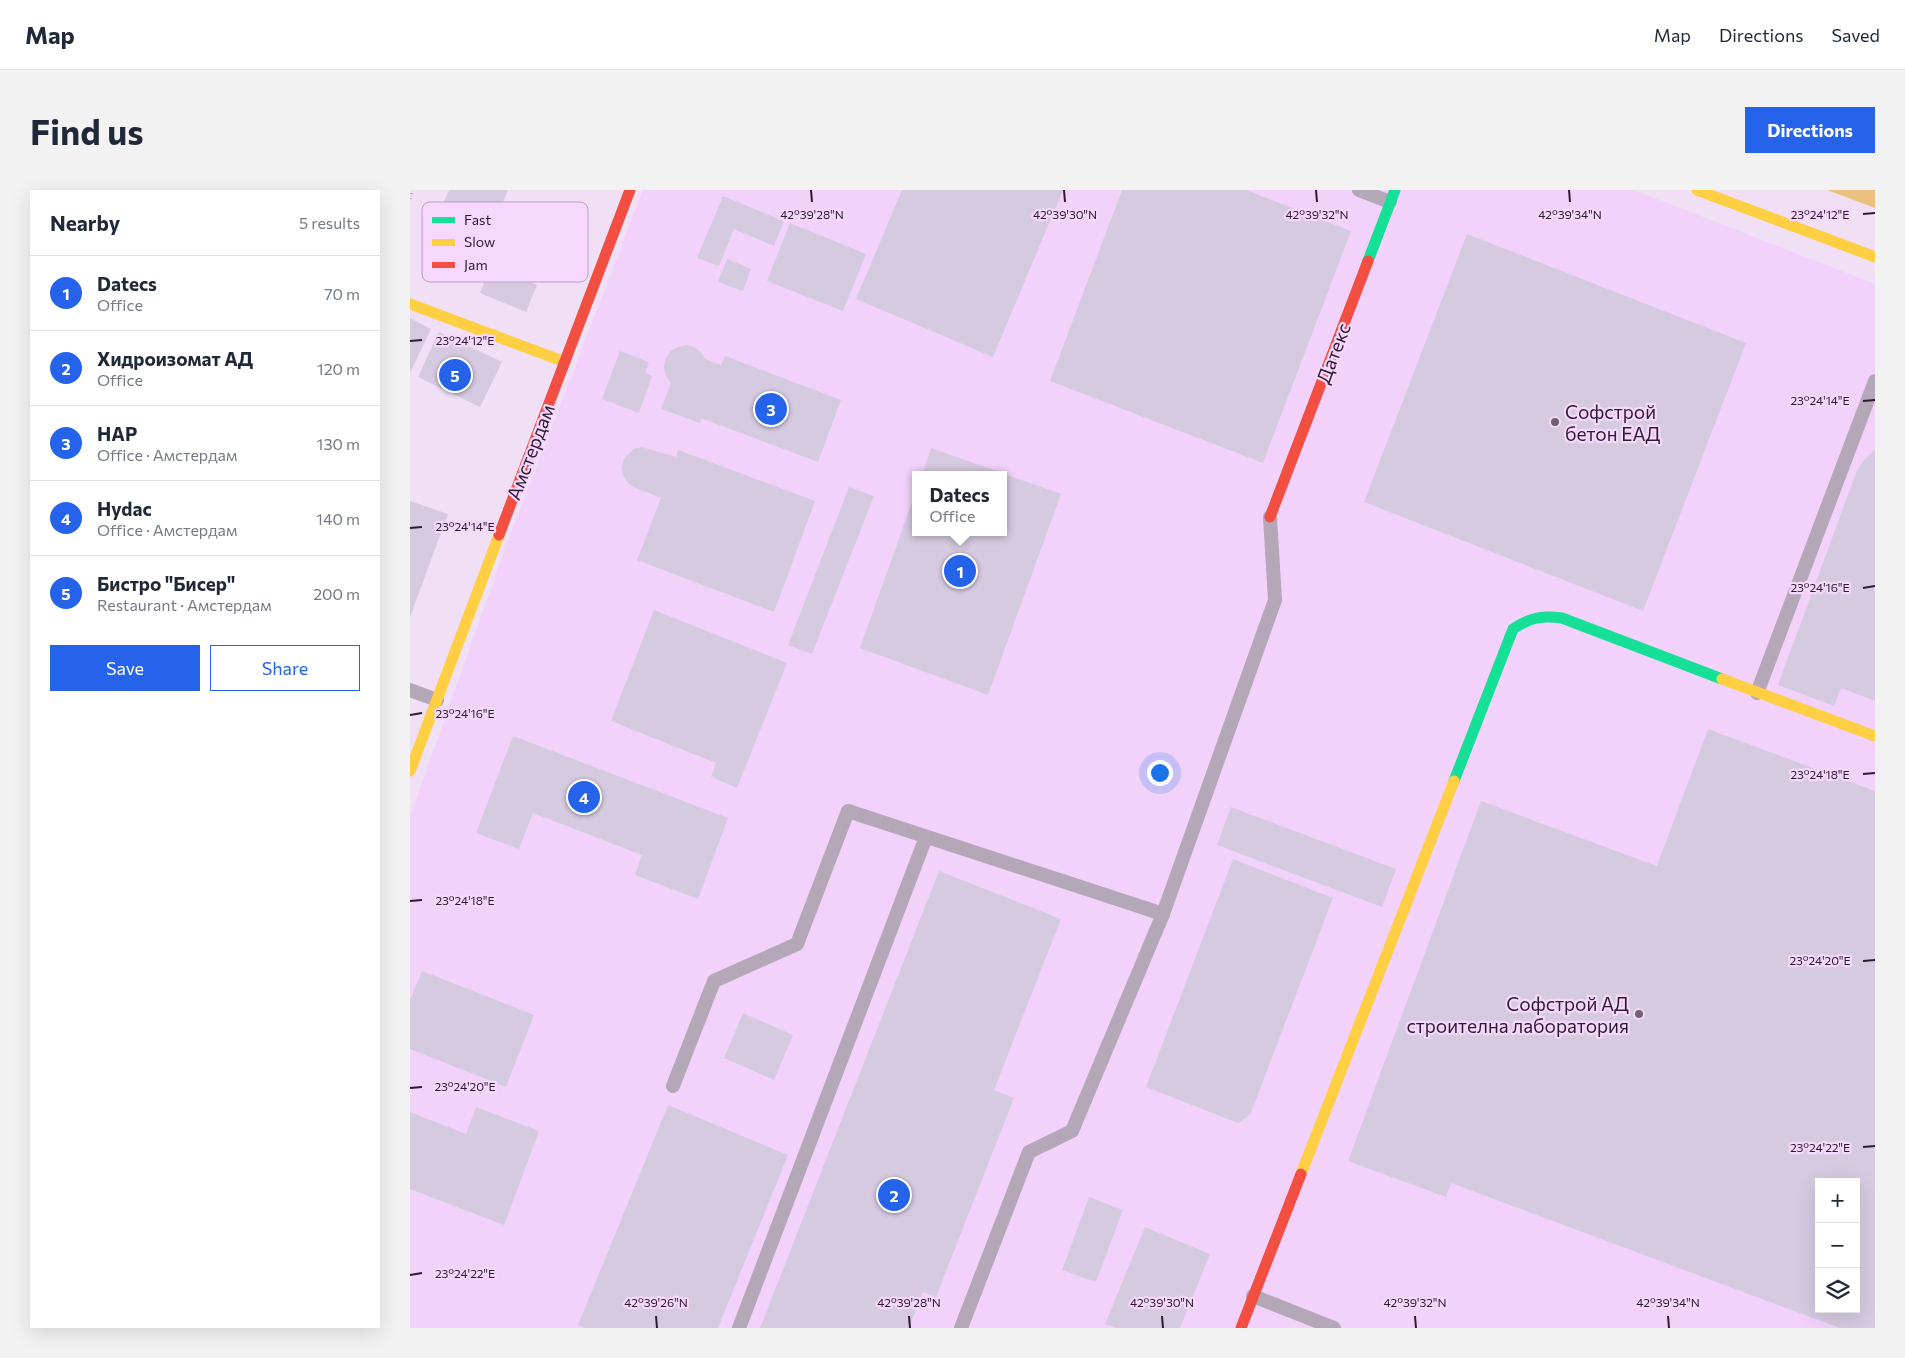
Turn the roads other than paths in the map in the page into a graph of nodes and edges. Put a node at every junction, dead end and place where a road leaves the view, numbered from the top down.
1 (630, 190) edge
2 (1359, 190) edge
3 (1698, 190) edge
4 (1392, 196) edge
5 (1875, 257) edge
6 (410, 304) edge
7 (564, 362) junction
8 (1875, 381) edge
9 (1270, 517) joint
10 (410, 690) edge
11 (1756, 693) junction
12 (437, 700) junction
13 (1875, 736) edge
14 (410, 771) edge
15 (926, 836) junction
16 (1163, 914) junction
17 (673, 1086) dead end
18 (1253, 1296) junction
19 (739, 1328) edge
20 (961, 1328) edge
21 (1241, 1328) edge
22 (1334, 1328) edge

1 - 7 street, Амстердам
2 - 4 lane
3 - 5 street
4 - 9 street, Датекс
6 - 7 street
7 - 12 street, Амстердам
8 - 11 lane
9 - 16 lane
10 - 12 lane
11 - 13 street
11 - 18 street
12 - 14 street, Амстердам
15 - 16 lane
15 - 17 lane
15 - 19 lane
16 - 20 lane
18 - 21 street
18 - 22 lane

